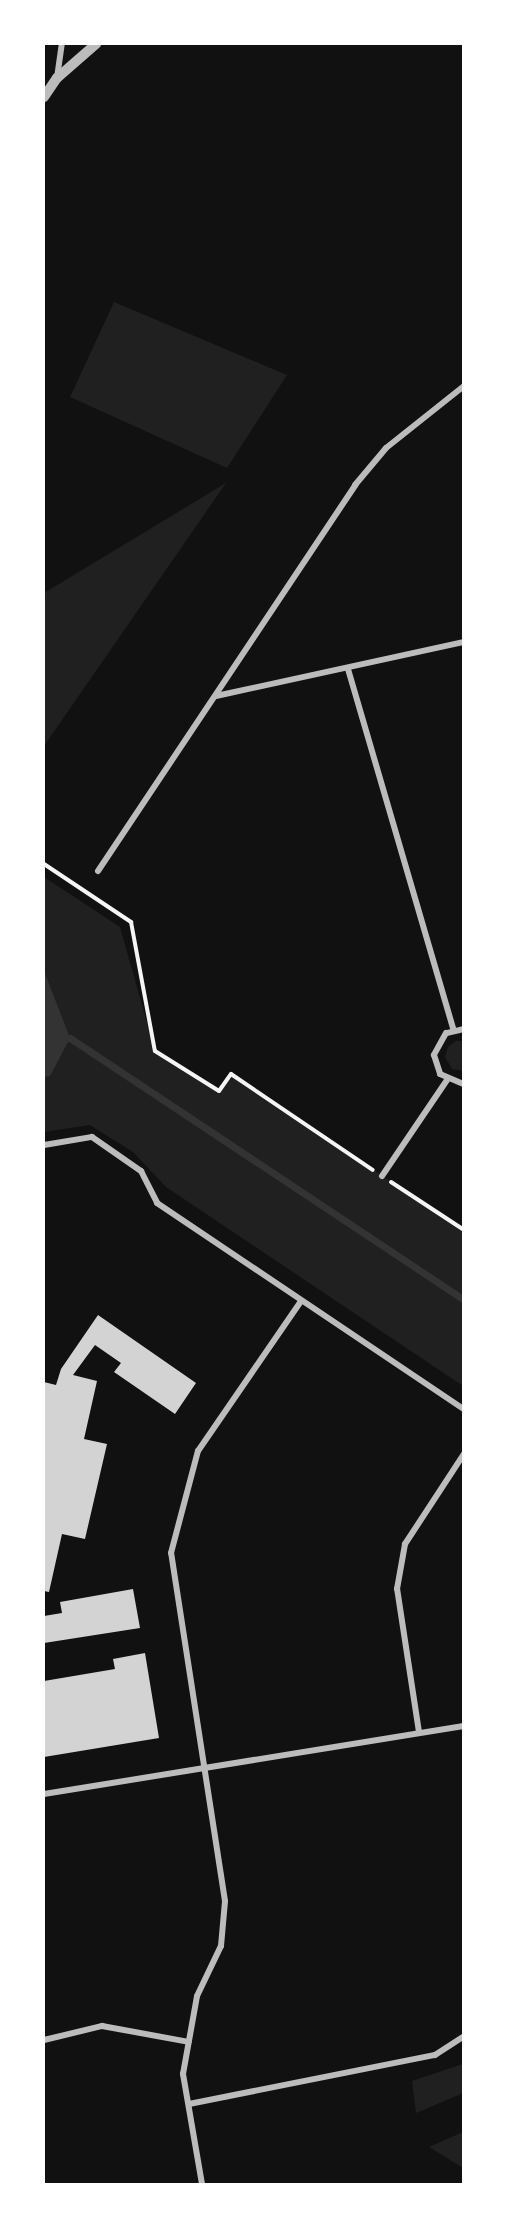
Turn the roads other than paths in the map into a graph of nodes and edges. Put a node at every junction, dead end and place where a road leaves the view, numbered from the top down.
1 (63, 44) edge
2 (96, 44) edge
3 (57, 78) junction
4 (44, 97) edge
5 (464, 386) edge
6 (464, 642) edge
7 (348, 669) junction
8 (216, 696) junction
9 (98, 871) dead end
10 (453, 1029) junction
11 (464, 1029) edge
12 (447, 1080) junction
13 (464, 1084) edge
14 (44, 1145) edge
15 (382, 1176) road end
16 (301, 1301) junction
17 (464, 1409) edge
18 (464, 1454) edge
19 (464, 1726) edge
20 (419, 1732) junction
21 (204, 1770) junction
22 (44, 1794) edge
23 (464, 2036) edge
24 (44, 2040) edge
25 (189, 2042) junction
26 (189, 2104) junction
27 (202, 2184) edge

1 - 3 street
2 - 3 street
3 - 4 street
5 - 8 street
6 - 7 street
7 - 8 street
7 - 10 street
8 - 9 street
10 - 11 street
10 - 12 street
12 - 13 street
12 - 15 street
14 - 16 street
16 - 17 street
16 - 21 street
18 - 20 street
19 - 20 street
20 - 21 street
21 - 22 street
21 - 25 street
23 - 26 street
24 - 25 street
25 - 26 street
26 - 27 street

